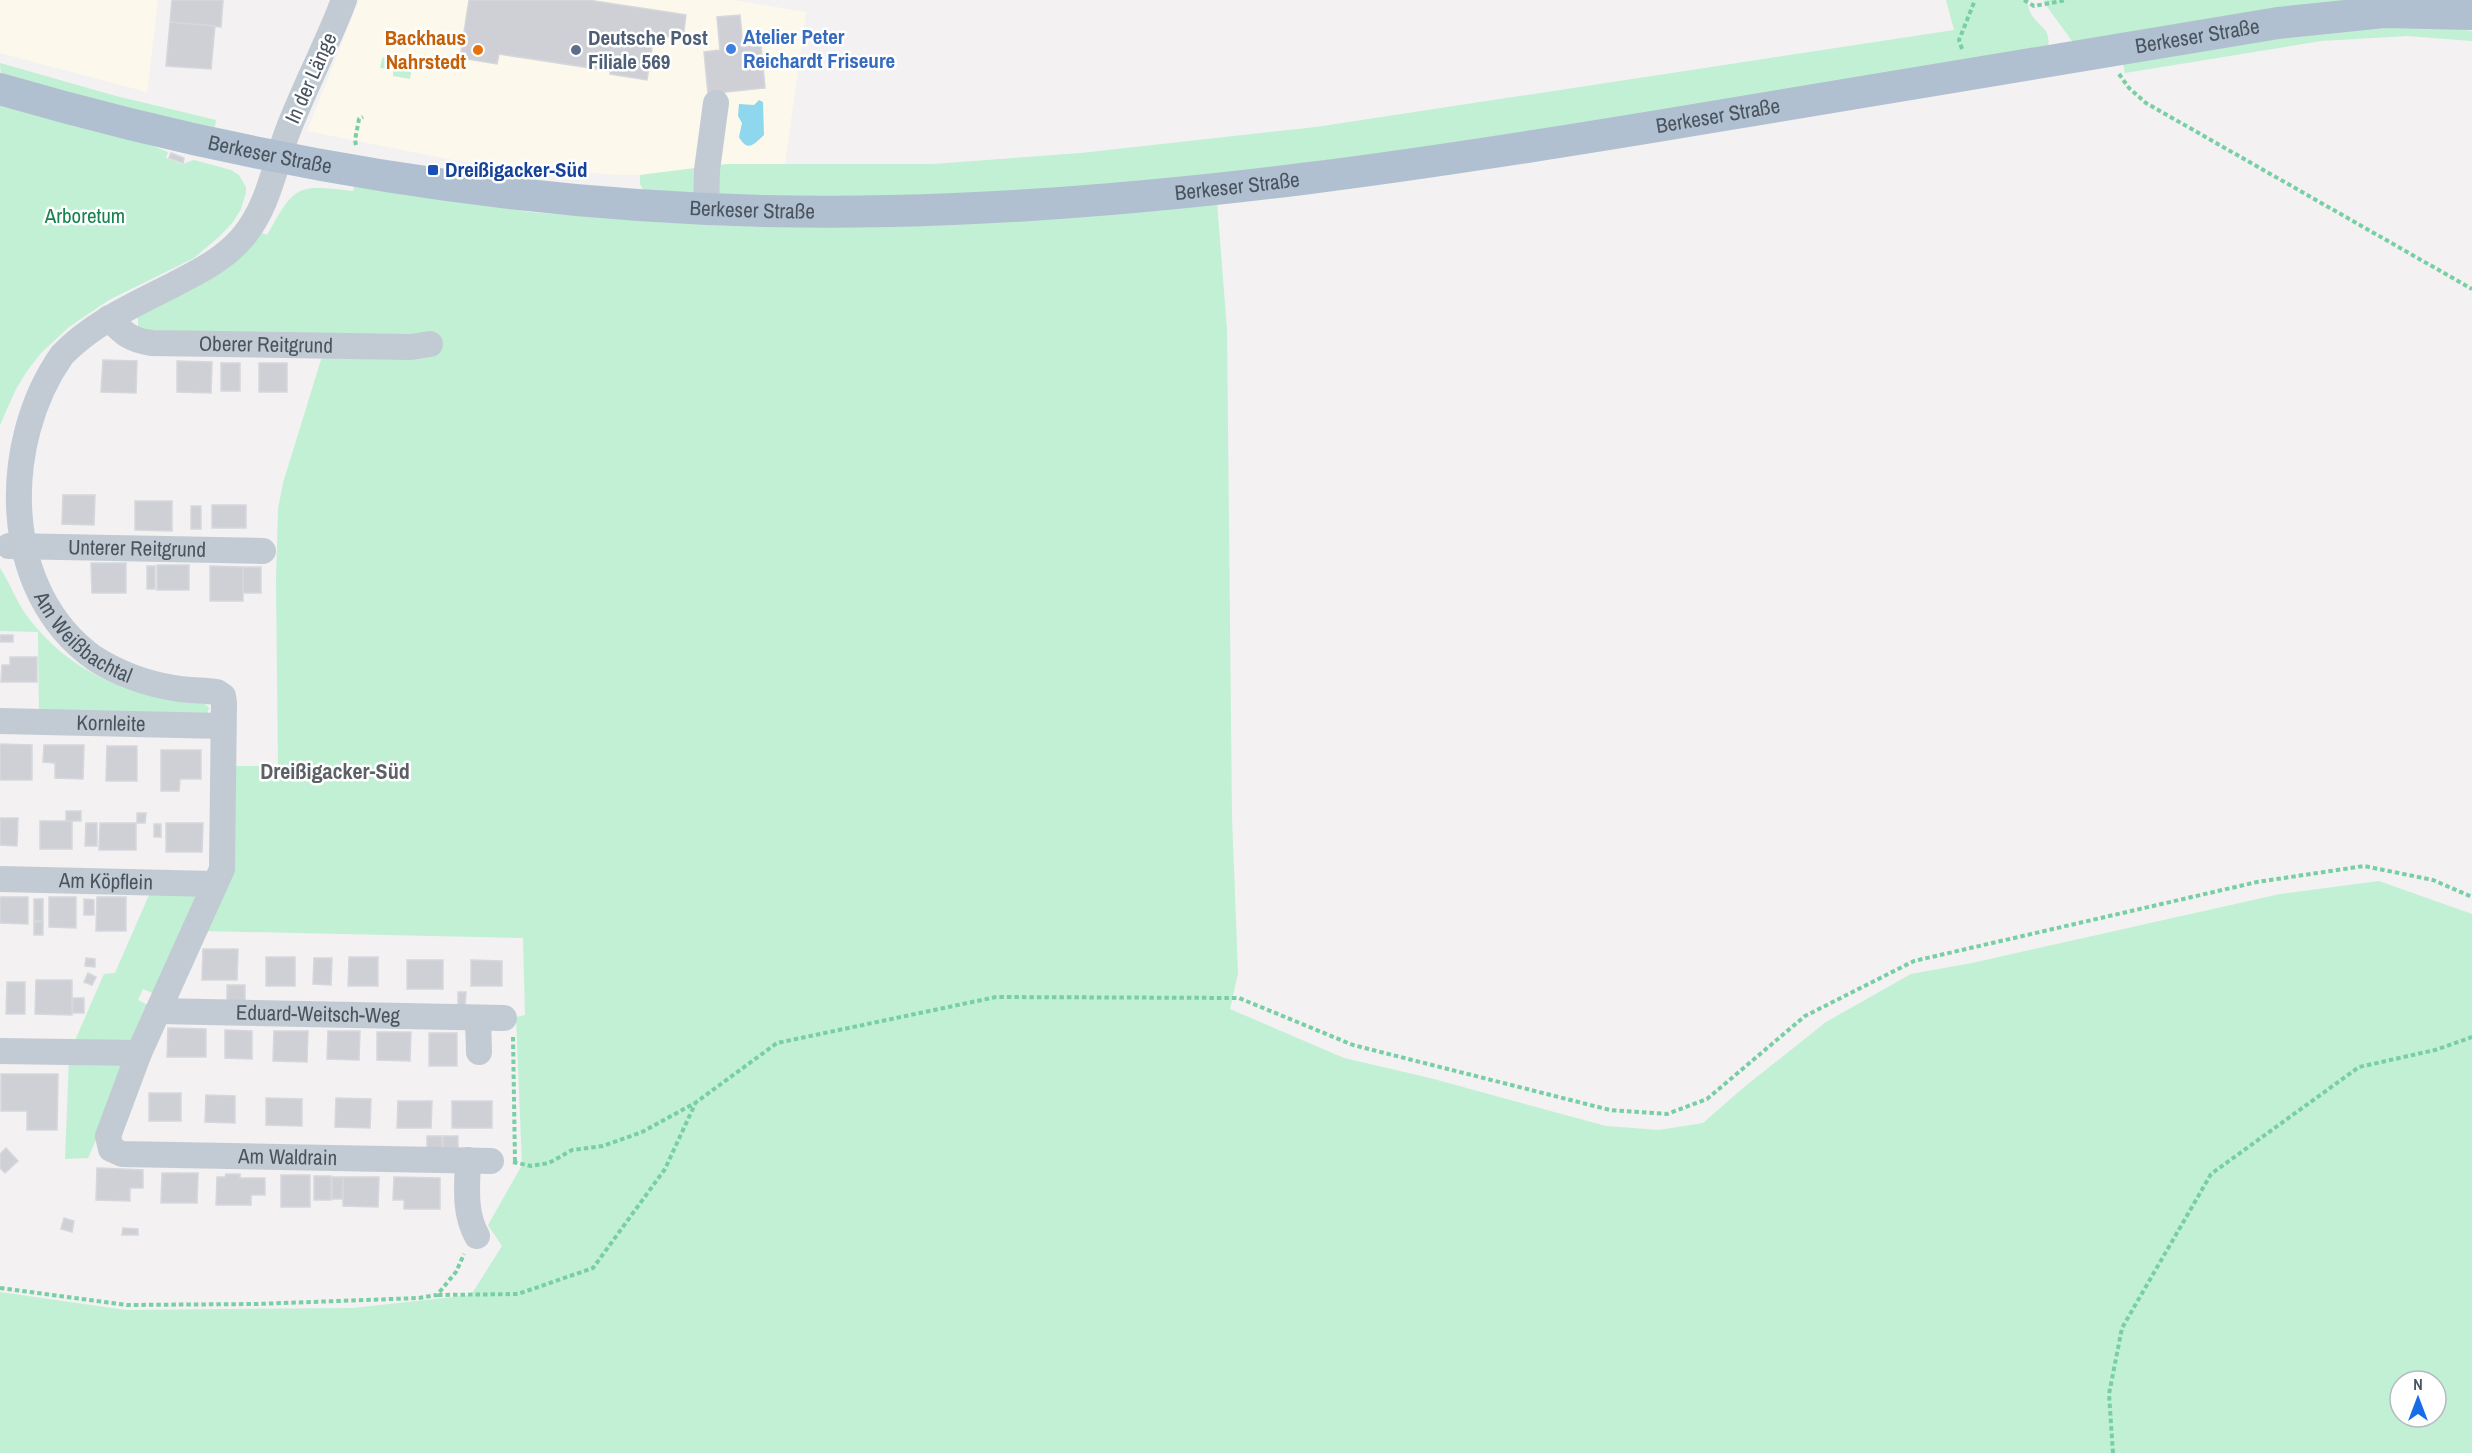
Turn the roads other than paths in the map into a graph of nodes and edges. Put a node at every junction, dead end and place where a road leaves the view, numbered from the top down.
1 (344, 0) edge
2 (2472, 14) edge
3 (0, 88) edge
4 (716, 103) dead end
5 (280, 156) junction
6 (706, 209) junction
7 (109, 318) junction
8 (430, 344) dead end
9 (7, 550) edge
10 (263, 550) dead end
11 (0, 721) edge
12 (223, 726) junction
13 (0, 879) edge
14 (214, 884) junction
15 (158, 1011) junction
16 (478, 1018) junction
17 (504, 1018) road end
18 (0, 1051) edge
19 (479, 1052) dead end
20 (139, 1053) junction
21 (111, 1149) joint
22 (475, 1232) road end

1 - 5 street, In der Länge
2 - 6 main road, Berkeser Straße
3 - 5 main road, Berkeser Straße
4 - 6 street
5 - 6 main road, Berkeser Straße
5 - 7 street, Am Weißbachtal
7 - 8 street, Oberer Reitgrund
7 - 9 street, Am Weißbachtal
9 - 10 street, Unterer Reitgrund
9 - 12 street, Am Weißbachtal
11 - 12 street, Kornleite
12 - 14 street, Am Weißbachtal
13 - 14 street, Am Köpflein
14 - 15 street, Am Weißbachtal
15 - 16 street, Eduard-Weitsch-Weg
15 - 20 street, Am Weißbachtal
16 - 17 street, Eduard-Weitsch-Weg
16 - 19 street
18 - 20 street
20 - 21 street, Am Weißbachtal
21 - 22 street, Am Waldrain

